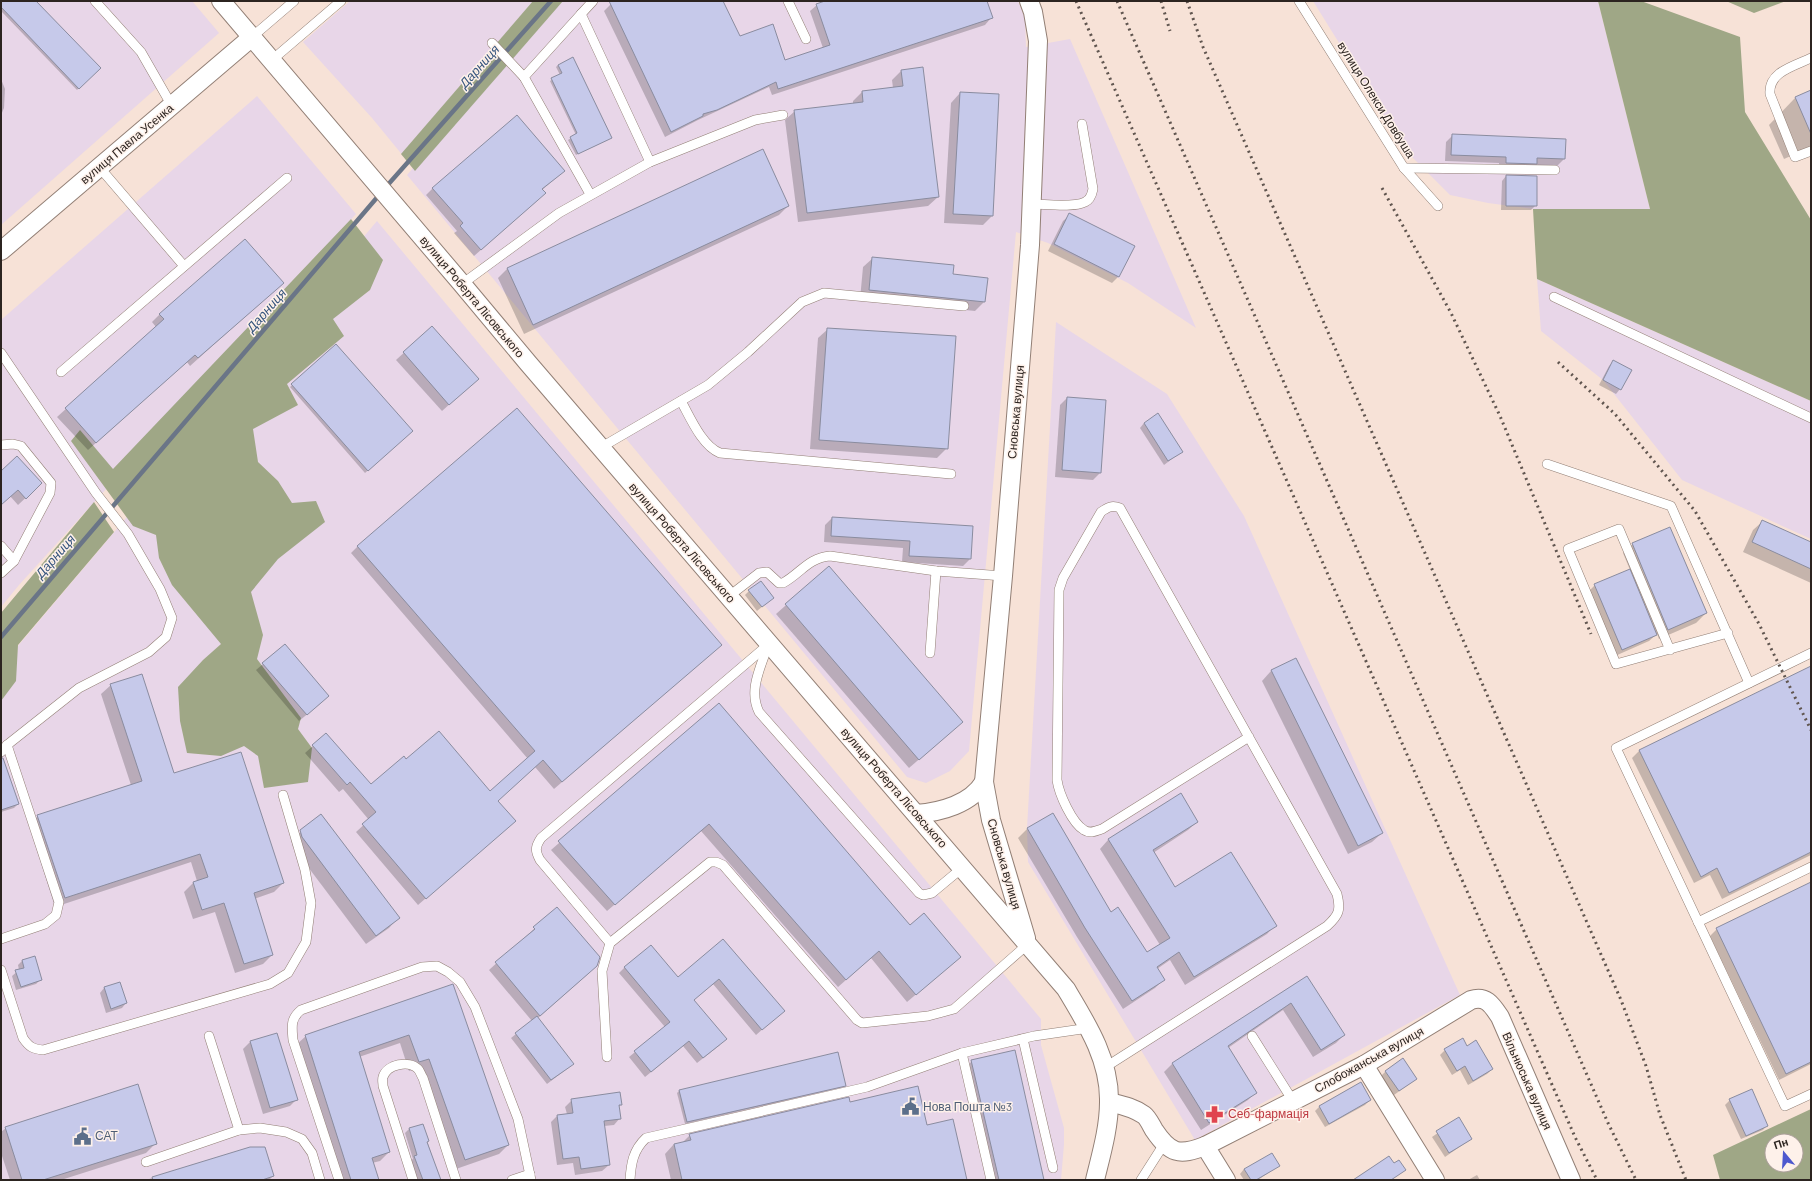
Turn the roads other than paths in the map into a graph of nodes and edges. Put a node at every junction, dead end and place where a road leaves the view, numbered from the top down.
1 (95, 1) edge
2 (222, 1) edge
3 (294, 1) edge
4 (341, 1) edge
5 (593, 1) edge
6 (788, 1) edge
7 (1029, 1) edge
8 (1300, 1) edge
9 (581, 14) junction
10 (252, 37) junction
11 (806, 39) dead end
12 (492, 43) dead end
13 (1811, 58) edge
14 (272, 60) junction
15 (524, 76) junction
16 (172, 106) junction
17 (783, 115) dead end
18 (1082, 124) dead end
19 (1811, 151) edge
20 (650, 162) junction
21 (100, 168) junction
22 (1404, 168) junction
23 (1555, 170) dead end
24 (287, 178) dead end
25 (590, 194) junction
26 (1031, 204) junction
27 (1438, 206) dead end
28 (1, 251) edge
29 (184, 266) junction
30 (462, 284) junction
31 (1554, 297) dead end
32 (964, 306) dead end
33 (1, 353) edge
34 (61, 372) dead end
35 (681, 401) junction
36 (1811, 418) edge
37 (1, 445) edge
38 (600, 448) junction
39 (1547, 464) dead end
40 (951, 474) dead end
41 (1, 546) edge
42 (14, 561) junction
43 (936, 571) junction
44 (1, 573) edge
45 (1003, 576) junction
46 (728, 597) junction
47 (1728, 633) junction
48 (769, 644) junction
49 (1670, 650) junction
50 (930, 653) dead end
51 (1811, 653) edge
52 (1750, 683) junction
53 (1249, 737) junction
54 (7, 744) junction
55 (1, 752) edge
56 (984, 782) junction
57 (283, 794) dead end
58 (916, 814) junction
59 (1811, 867) edge
60 (962, 868) junction
61 (1698, 922) junction
62 (1, 939) edge
63 (610, 943) junction
64 (1028, 944) junction
65 (1, 970) edge
66 (1471, 1000) joint
67 (1089, 1028) junction
68 (209, 1036) dead end
69 (1252, 1036) dead end
70 (1023, 1039) junction
71 (962, 1053) junction
72 (607, 1057) dead end
73 (1364, 1065) junction
74 (1104, 1068) junction
75 (1811, 1094) edge
76 (1293, 1101) junction
77 (1109, 1102) junction
78 (239, 1130) junction
79 (1164, 1144) junction
80 (1205, 1146) junction
81 (146, 1162) dead end
82 (1053, 1168) dead end
83 (531, 1177) edge
84 (320, 1180) edge
85 (339, 1180) edge
86 (413, 1180) edge
87 (456, 1180) edge
88 (512, 1180) edge
89 (630, 1180) edge
90 (991, 1180) edge
91 (1095, 1180) edge
92 (1141, 1180) edge
93 (1226, 1180) edge
94 (1435, 1180) edge
95 (1571, 1180) edge

1 - 16 lane
2 - 10 street, вулиця Роберта Лісовського
3 - 10 lane
4 - 14 lane
5 - 9 lane
6 - 11 lane
7 - 26 street, Сновська вулиця
8 - 22 lane, вулиця Олекси Довбуша
9 - 15 lane
9 - 20 lane
10 - 14 street, вулиця Роберта Лісовського
10 - 16 street, вулиця Павла Усенка
12 - 15 lane
13 - 19 lane
14 - 30 street, вулиця Роберта Лісовського
15 - 25 lane
16 - 21 street, вулиця Павла Усенка
17 - 20 lane
18 - 26 lane
20 - 25 lane
21 - 28 street, вулиця Павла Усенка
21 - 29 lane
22 - 23 lane
22 - 27 lane, вулиця Олекси Довбуша
24 - 29 lane
25 - 30 lane
26 - 45 street, Сновська вулиця
29 - 34 lane
30 - 38 street, вулиця Роберта Лісовського
31 - 36 lane
32 - 35 lane
33 - 54 lane
35 - 38 lane
35 - 40 lane
37 - 42 lane
38 - 46 street, вулиця Роберта Лісовського
39 - 47 lane
41 - 42 lane
42 - 44 lane
43 - 45 lane
43 - 46 lane
43 - 50 lane
45 - 56 street, Сновська вулиця
46 - 48 street, вулиця Роберта Лісовського
47 - 49 lane
47 - 52 lane
48 - 58 street, вулиця Роберта Лісовського
48 - 60 lane
48 - 63 lane
49 - 49 lane
51 - 52 lane
52 - 61 lane
53 - 53 lane
53 - 74 lane
54 - 55 lane
54 - 62 lane
56 - 58 street
56 - 64 street, Сновська вулиця
57 - 65 lane
58 - 60 street, вулиця Роберта Лісовського
59 - 61 lane
60 - 64 street, вулиця Роберта Лісовського
61 - 75 lane
63 - 64 lane
63 - 72 lane
64 - 67 street, вулиця Роберта Лісовського
66 - 73 street, Слобожанська вулиця
66 - 95 street, Вільнюська вулиця
67 - 70 lane
67 - 74 street, вулиця Роберта Лісовського
68 - 78 lane
69 - 76 lane
70 - 71 lane
70 - 82 lane
71 - 89 lane
71 - 90 lane
73 - 76 street, Слобожанська вулиця
73 - 94 street
74 - 77 street, вулиця Роберта Лісовського
76 - 80 street, Слобожанська вулиця
77 - 79 street
77 - 91 street
78 - 81 lane
78 - 84 lane
79 - 80 street, Слобожанська вулиця
79 - 92 lane
80 - 93 street
83 - 85 lane
83 - 88 lane
86 - 87 lane

